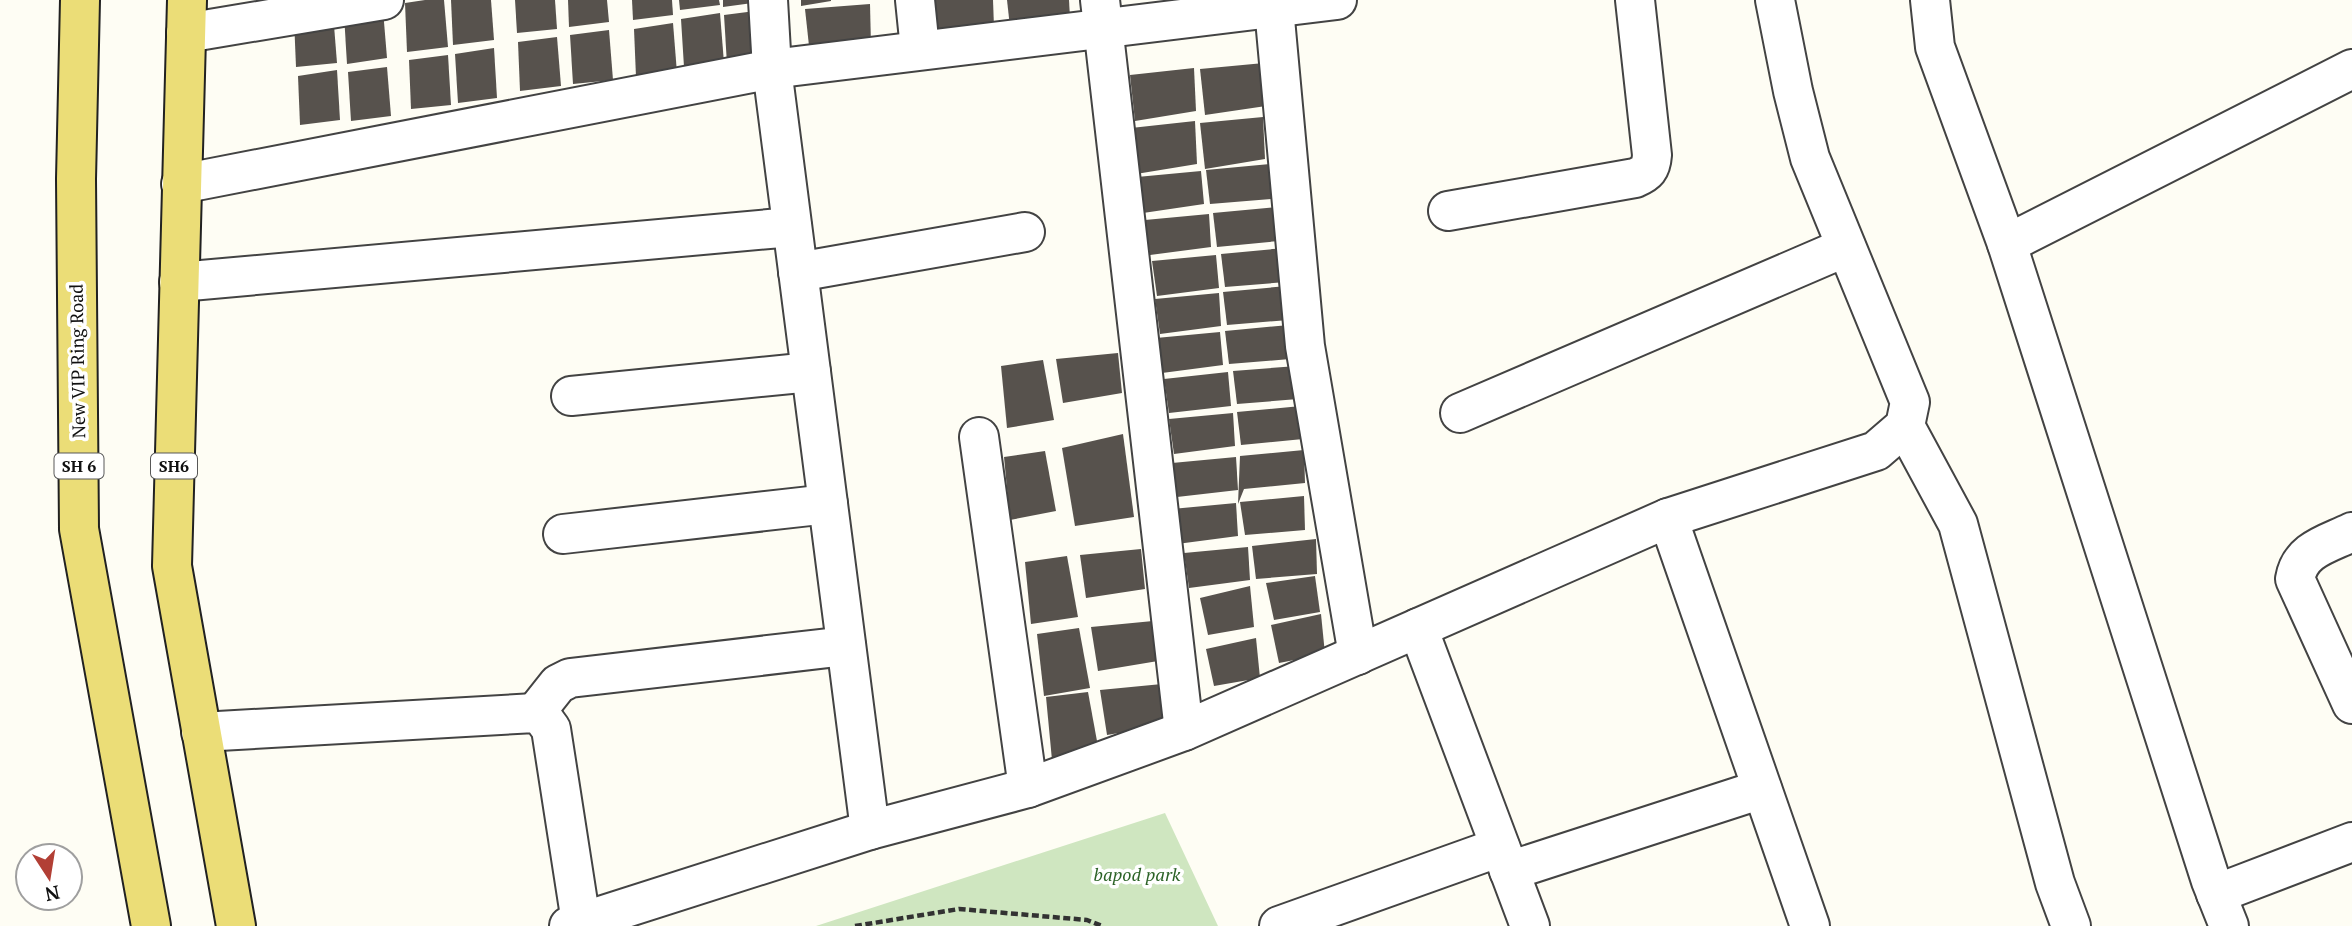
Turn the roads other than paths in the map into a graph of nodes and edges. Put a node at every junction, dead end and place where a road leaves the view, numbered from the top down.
1 (80, 0) edge
2 (384, 0) edge
3 (768, 0) edge
4 (915, 0) edge
5 (1337, 0) edge
6 (1635, 0) edge
7 (1775, 0) edge
8 (1941, 5) edge
9 (1274, 8) junction
10 (1101, 14) edge
11 (186, 16) edge
12 (920, 49) junction
13 (772, 69) junction
14 (2352, 69) edge
15 (181, 184) junction
16 (1448, 211) dead end
17 (792, 227) junction
18 (1025, 232) dead end
19 (2007, 244) junction
20 (1846, 247) junction
21 (798, 272) junction
22 (179, 282) junction
23 (811, 372) junction
24 (570, 396) dead end
25 (1460, 412) dead end
26 (1905, 426) junction
27 (979, 437) dead end
28 (828, 504) junction
29 (1668, 519) junction
30 (2352, 533) edge
31 (564, 534) dead end
32 (1418, 628) junction
33 (846, 646) junction
34 (1358, 655) junction
35 (2352, 704) edge
36 (534, 713) junction
37 (1184, 731) junction
38 (201, 732) junction
39 (1028, 788) junction
40 (1762, 789) junction
41 (870, 830) junction
42 (2352, 842) edge
43 (1505, 859) junction
44 (2223, 910) edge
45 (575, 924) edge
46 (151, 926) edge
47 (236, 926) edge
48 (1279, 926) edge
49 (1530, 926) edge
50 (1810, 926) edge
51 (2071, 926) edge

1 - 46 main road, New VIP Ring Road / SH 6
2 - 11 street
3 - 13 street
4 - 12 street
5 - 9 street
6 - 16 street
7 - 20 street
8 - 19 street
9 - 10 street
9 - 34 street
10 - 12 street
10 - 37 street
11 - 15 main road, SH6
12 - 13 street
13 - 15 street
13 - 17 street
14 - 19 street
15 - 22 main road, SH6
17 - 21 street
17 - 22 street
18 - 21 street
19 - 44 street
20 - 25 street
20 - 26 street
21 - 23 street
22 - 38 main road, SH6
23 - 24 street
23 - 28 street
26 - 29 street
26 - 51 street
27 - 39 street
28 - 31 street
28 - 33 street
29 - 32 street
29 - 40 street
30 - 35 street
32 - 34 street
32 - 43 street
33 - 36 street
33 - 41 street
34 - 37 street
36 - 38 street
36 - 45 street
37 - 39 street
38 - 47 main road, SH6
39 - 41 street
40 - 43 street
40 - 50 street
41 - 45 street
42 - 44 street
43 - 48 street
43 - 49 street

